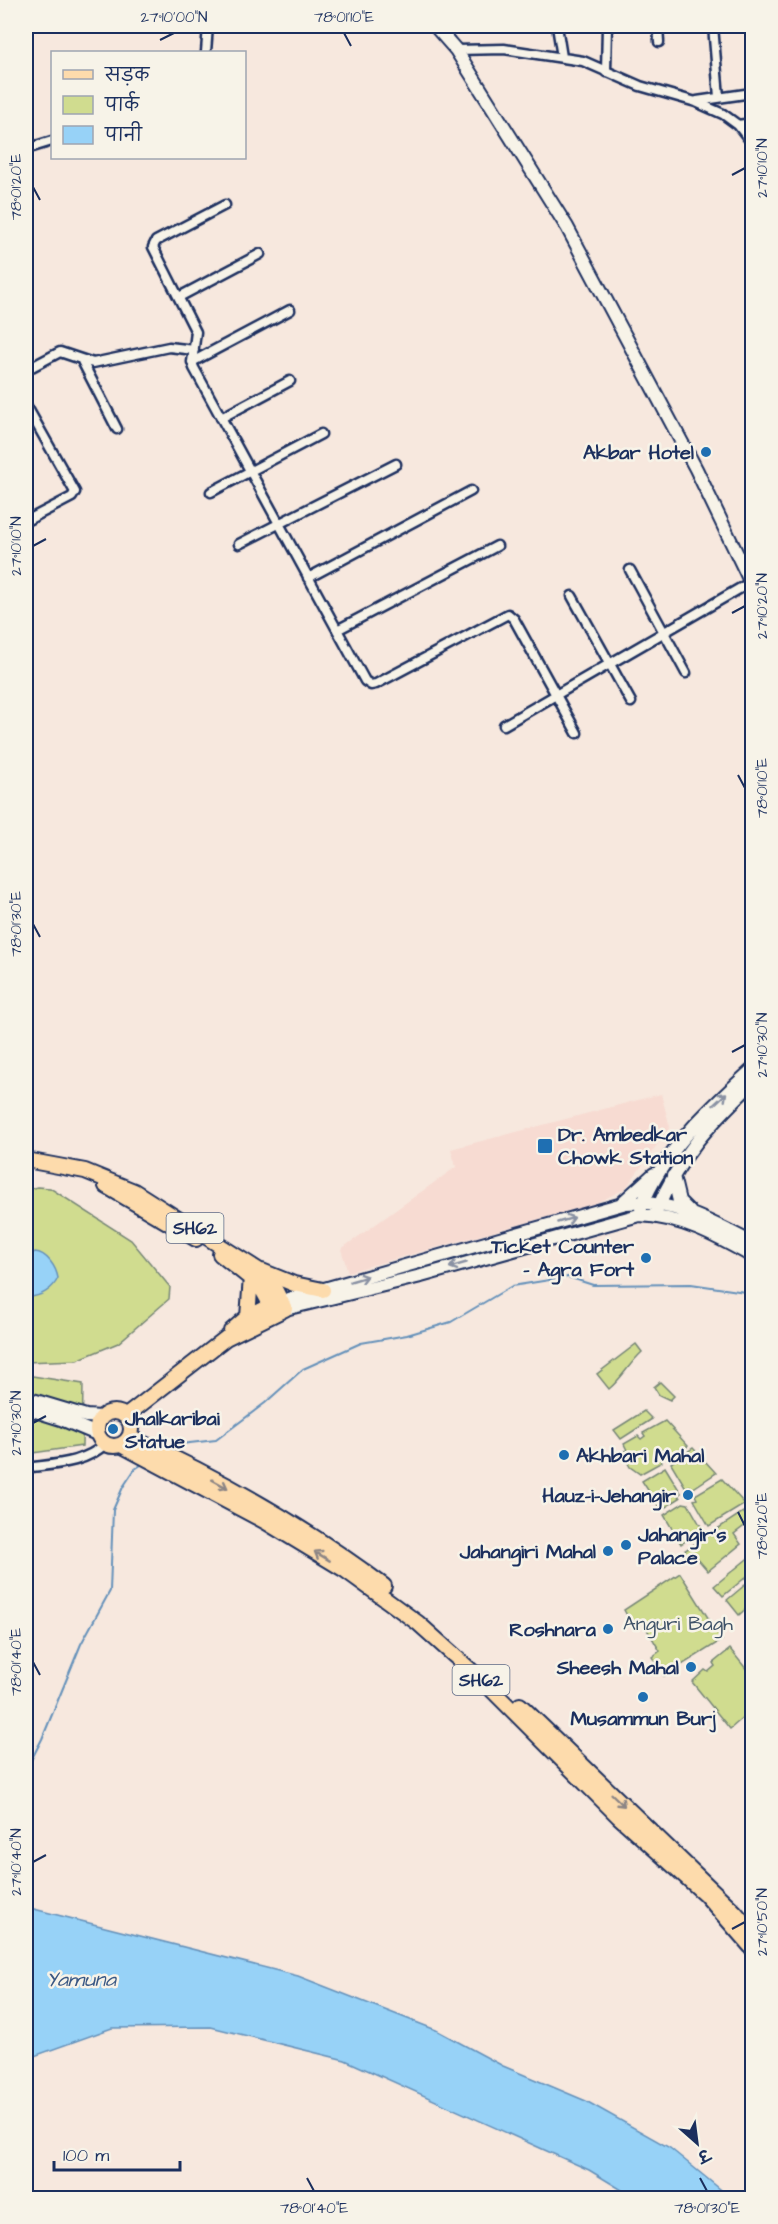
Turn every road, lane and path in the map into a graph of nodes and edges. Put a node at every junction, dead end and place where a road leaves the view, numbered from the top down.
1 (208, 26) edge
2 (435, 26) edge
3 (556, 26) edge
4 (607, 26) edge
5 (658, 26) edge
6 (713, 26) edge
7 (659, 42) dead end
8 (456, 50) junction
9 (206, 51) edge
10 (562, 57) junction
11 (606, 72) junction
12 (753, 93) edge
13 (719, 97) junction
14 (696, 102) junction
15 (753, 123) edge
16 (738, 125) junction
17 (51, 141) edge
18 (753, 143) edge
19 (26, 149) edge
20 (225, 205) dead end
21 (260, 254) dead end
22 (179, 297) junction
23 (290, 310) dead end
24 (194, 350) junction
25 (82, 361) junction
26 (192, 362) junction
27 (26, 370) edge
28 (290, 381) dead end
29 (26, 405) edge
30 (221, 418) junction
31 (117, 429) dead end
32 (321, 434) dead end
33 (396, 464) dead end
34 (250, 472) junction
35 (471, 491) dead end
36 (211, 492) dead end
37 (26, 521) edge
38 (278, 524) junction
39 (239, 544) dead end
40 (497, 546) dead end
41 (630, 570) dead end
42 (308, 578) junction
43 (752, 583) edge
44 (572, 596) dead end
45 (337, 630) junction
46 (664, 633) junction
47 (609, 665) junction
48 (686, 673) dead end
49 (557, 695) junction
50 (631, 702) dead end
51 (504, 725) dead end
52 (577, 733) dead end
53 (753, 1070) edge
54 (753, 1083) edge
55 (26, 1160) edge
56 (668, 1160) junction
57 (673, 1176) junction
58 (644, 1202) junction
59 (660, 1203) junction
60 (619, 1205) junction
61 (692, 1214) junction
62 (639, 1215) junction
63 (655, 1216) junction
64 (753, 1243) edge
65 (753, 1256) edge
66 (255, 1274) junction
67 (323, 1290) junction
68 (279, 1307) junction
69 (248, 1317) junction
70 (226, 1338) junction
71 (26, 1398) edge
72 (26, 1408) edge
73 (126, 1416) junction
74 (100, 1417) junction
75 (101, 1439) junction
76 (125, 1441) junction
77 (167, 1462) junction
78 (26, 1468) edge
79 (753, 1932) edge
80 (753, 1948) edge

1 - 9 street
2 - 8 main road
3 - 10 street
4 - 11 street
5 - 7 street
6 - 13 street
8 - 10 street
8 - 43 main road
10 - 11 street
11 - 14 street
12 - 13 street
13 - 14 street
14 - 16 street
15 - 16 street
16 - 18 street
17 - 19 street
20 - 22 street
21 - 22 street
22 - 24 street
23 - 26 street
24 - 25 street
24 - 26 street
25 - 27 street
25 - 31 street
26 - 30 street
28 - 30 street
29 - 37 street
30 - 34 street
32 - 34 street
33 - 38 street
34 - 36 street
34 - 38 street
35 - 42 street
38 - 39 street
38 - 42 street
40 - 45 street
41 - 46 street
42 - 45 street
43 - 46 street
44 - 47 street
45 - 49 street
46 - 47 street
46 - 48 street
47 - 49 street
47 - 50 street
49 - 51 street
49 - 52 street
56 -> 53 main road
54 - 57 main road
55 - 66 main road, SH62
56 - 58 main road
56 - 60 main road
57 - 59 main road
57 - 61 main road
58 - 59 main road
58 - 60 main road
58 - 62 main road
59 - 61 main road
59 - 63 main road
67 -> 60 main road
61 - 64 main road
62 - 63 main road
62 -> 68 main road
63 - 65 main road
66 - 67 main road
66 - 68 main road, SH62
66 - 69 main road
67 - 68 main road
68 - 69 main road
68 - 70 main road
69 - 70 main road
70 - 73 main road
71 - 74 main road
72 - 75 main road
73 - 74 main road
73 - 76 main road
74 - 75 main road
75 - 76 main road
75 - 78 street
76 - 77 main road, SH62
77 -> 79 main road, SH62
80 -> 77 main road, SH62

